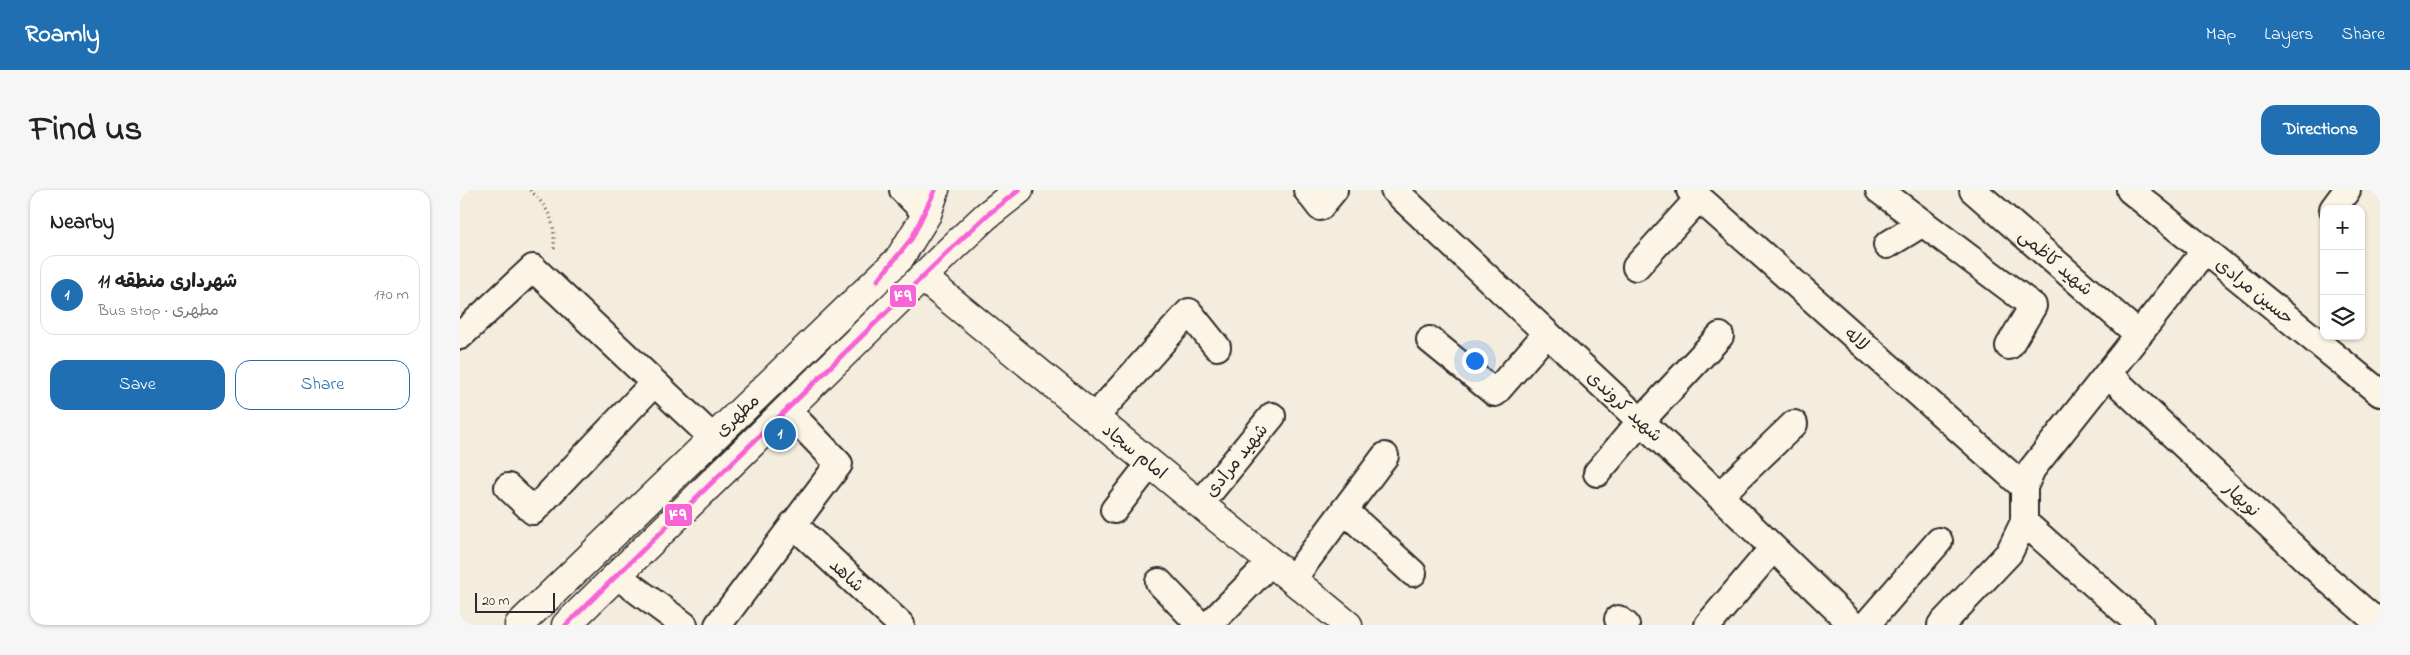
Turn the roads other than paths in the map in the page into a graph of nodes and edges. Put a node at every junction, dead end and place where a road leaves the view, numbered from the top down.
1 (902, 190) edge
2 (1019, 190) edge
3 (1307, 190) edge
4 (1334, 190) edge
5 (1394, 190) edge
6 (1879, 190) edge
7 (2130, 190) edge
8 (2347, 190) edge
9 (1695, 194) edge
10 (1986, 194) edge
11 (931, 202) edge
12 (2336, 205) edge
13 (1923, 223) junction
14 (1887, 245) dead end
15 (2206, 252) junction
16 (899, 259) junction
17 (1636, 267) dead end
18 (922, 277) junction
19 (1547, 333) junction
20 (2139, 335) junction
21 (460, 336) edge
22 (1720, 336) dead end
23 (1430, 340) dead end
24 (2009, 346) dead end
25 (1216, 347) dead end
26 (2108, 374) junction
27 (654, 383) junction
28 (2380, 393) edge
29 (786, 409) junction
30 (1272, 416) dead end
31 (1094, 418) junction
32 (1641, 421) junction
33 (1794, 424) dead end
34 (713, 438) junction
35 (1385, 456) dead end
36 (1150, 464) junction
37 (1597, 473) dead end
38 (508, 487) dead end
39 (2024, 487) junction
40 (1719, 496) junction
41 (1200, 504) junction
42 (1114, 510) dead end
43 (1344, 510) junction
44 (2024, 522) junction
45 (792, 524) junction
46 (1939, 541) dead end
47 (1773, 548) junction
48 (1271, 562) junction
49 (1413, 573) dead end
50 (616, 575) junction
51 (1292, 580) junction
52 (1159, 582) dead end
53 (2380, 620) edge
54 (519, 625) edge
55 (566, 625) edge
56 (684, 625) edge
57 (718, 625) edge
58 (901, 625) edge
59 (1200, 625) edge
60 (1208, 625) edge
61 (1348, 625) edge
62 (1708, 625) edge
63 (1853, 625) edge
64 (1866, 625) edge
65 (1941, 625) edge
66 (2140, 625) edge

1 - 11 street
2 - 18 main road, مطهری
3 - 4 street
5 - 19 street, شهید کروندی
6 - 13 street
7 - 15 street, حسین مرادی
8 - 12 street
9 - 17 street
9 - 39 street, لاله
10 - 20 street, شهید کاظمی
11 - 16 main road, مطهری
13 - 14 street
13 - 24 street
15 - 20 street
15 - 28 street, حسین مرادی
16 - 18 main road
16 - 34 main road, مطهری
18 - 29 main road, مطهری
18 - 31 main road, امام سجاد
19 - 23 street
19 - 32 street, شهید کروندی
20 - 26 street
21 - 27 street
22 - 32 street
25 - 31 street
26 - 39 street
26 - 53 street, نوبهار
27 - 34 street
27 - 38 street
29 - 45 street
29 - 50 main road, مطهری
30 - 41 street, شهید مرادی
31 - 36 main road, امام سجاد
32 - 37 street
32 - 40 street, شهید کروندی
33 - 40 street
34 - 54 main road, مطهری
35 - 43 street
36 - 41 main road, امام سجاد
36 - 42 street
39 - 44 street
40 - 47 street, شهید کروندی
41 - 48 main road, امام سجاد
43 - 49 street
43 - 51 street
44 - 65 street
44 - 66 street
45 - 57 street
45 - 58 street, شاهد
46 - 64 street
47 - 62 street
47 - 63 street, شهید کروندی
48 - 51 main road, امام سجاد
48 - 60 street
50 - 55 main road, مطهری
50 - 56 street
51 - 61 main road, امام سجاد
52 - 59 street

